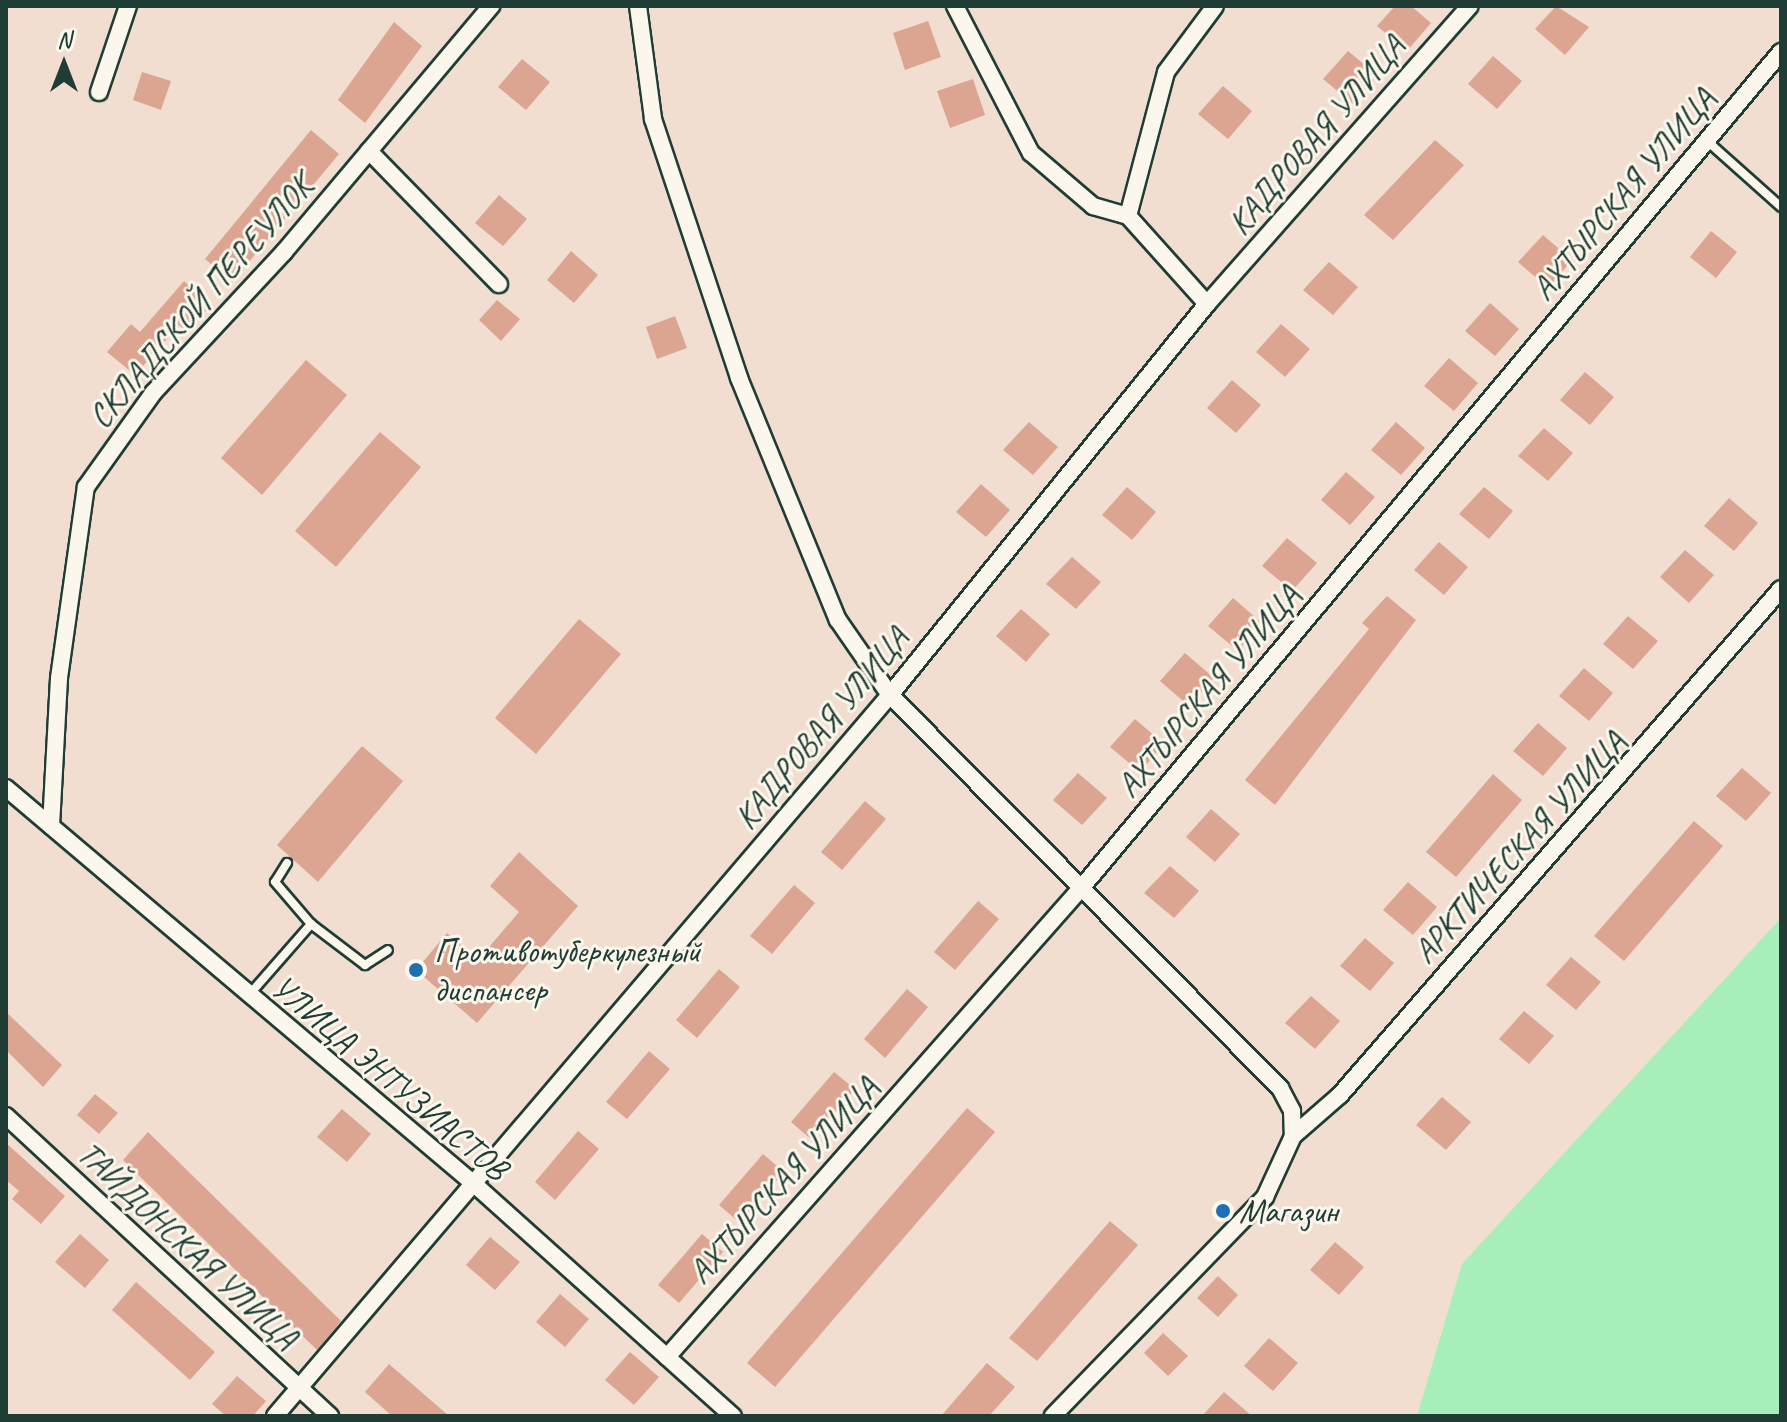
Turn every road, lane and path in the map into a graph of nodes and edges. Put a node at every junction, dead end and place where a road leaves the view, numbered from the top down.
1 (128, 6) edge
2 (491, 6) edge
3 (638, 6) edge
4 (955, 6) edge
5 (1215, 6) edge
6 (1470, 6) edge
7 (1781, 52) edge
8 (99, 92) dead end
9 (1707, 141) junction
10 (369, 151) junction
11 (1781, 207) edge
12 (1128, 216) junction
13 (499, 284) dead end
14 (1207, 304) junction
15 (1781, 589) edge
16 (890, 695) junction
17 (6, 788) edge
18 (51, 826) junction
19 (287, 863) dead end
20 (1082, 887) junction
21 (311, 924) junction
22 (388, 950) dead end
23 (247, 996) junction
24 (6, 1116) edge
25 (1293, 1136) junction
26 (473, 1183) junction
27 (667, 1357) junction
28 (299, 1389) junction
29 (275, 1416) edge
30 (330, 1416) edge
31 (733, 1416) edge
32 (1053, 1416) edge

1 - 8 street
2 - 10 street, СКЛАДСКОЙ ПЕРЕУЛОК
3 - 16 street
4 - 12 street
5 - 12 street
6 - 14 street, КАДРОВАЯ УЛИЦА
7 - 9 street, АХТЫРСКАЯ УЛИЦА
9 - 11 lane
9 - 20 street, АХТЫРСКАЯ УЛИЦА
10 - 13 street
10 - 18 street, СКЛАДСКОЙ ПЕРЕУЛОК
12 - 14 street
14 - 16 street, КАДРОВАЯ УЛИЦА
15 - 25 street, АРКТИЧЕСКАЯ УЛИЦА
16 - 20 street
16 - 26 street, КАДРОВАЯ УЛИЦА
17 - 18 street, УЛИЦА ЭНТУЗИАСТОВ
18 - 23 street, УЛИЦА ЭНТУЗИАСТОВ
19 - 21 lane
20 - 25 street
20 - 27 street, АХТЫРСКАЯ УЛИЦА
21 - 22 lane
21 - 23 lane
23 - 26 street, УЛИЦА ЭНТУЗИАСТОВ
24 - 28 street, ТАЙДОНСКАЯ УЛИЦА
25 - 32 street
26 - 27 street, УЛИЦА ЭНТУЗИАСТОВ
26 - 28 street, КАДРОВАЯ УЛИЦА
27 - 31 street, УЛИЦА ЭНТУЗИАСТОВ
28 - 29 street, КАДРОВАЯ УЛИЦА
28 - 30 street, ТАЙДОНСКАЯ УЛИЦА

